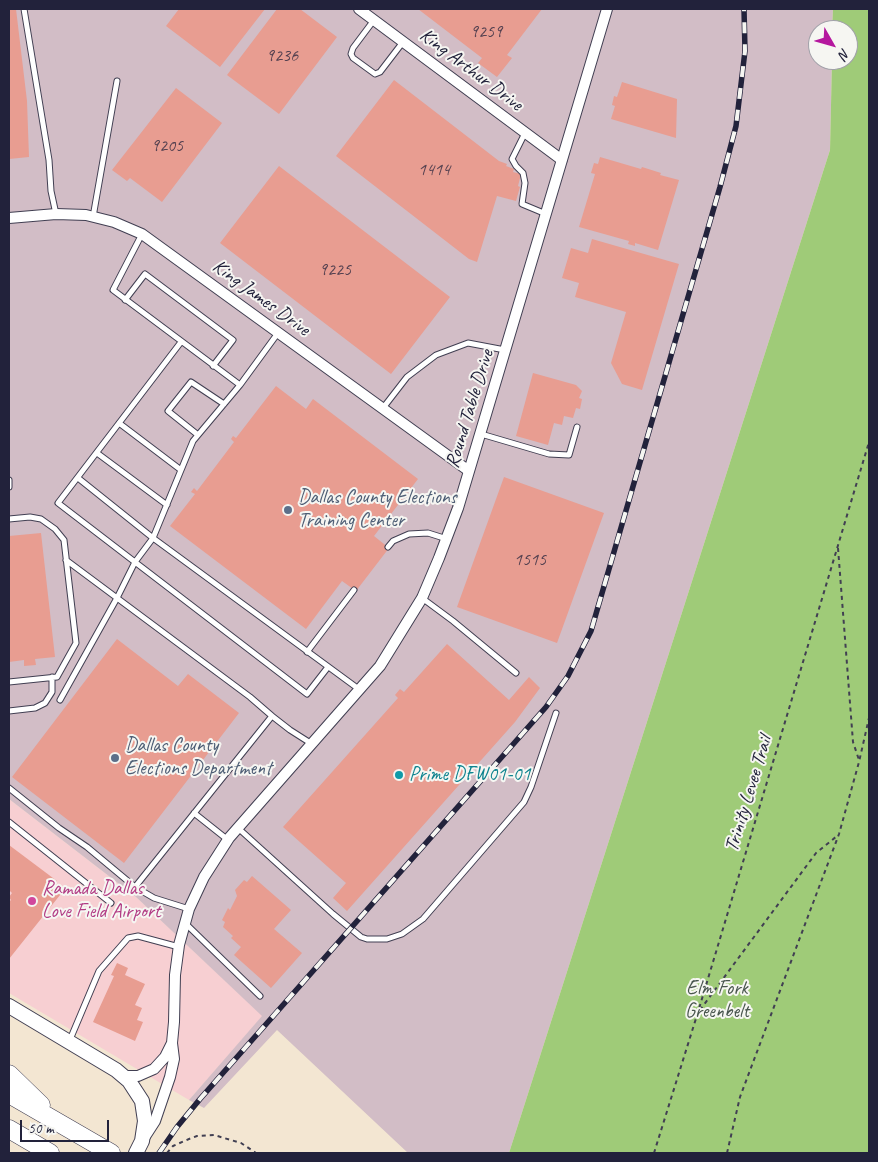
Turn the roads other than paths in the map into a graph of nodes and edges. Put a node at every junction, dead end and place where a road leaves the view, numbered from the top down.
1 (24, 9) edge
2 (359, 9) edge
3 (607, 9) edge
4 (374, 20) junction
5 (403, 42) junction
6 (117, 81) dead end
7 (526, 133) junction
8 (562, 160) junction
9 (56, 214) junction
10 (546, 214) junction
11 (93, 217) junction
12 (9, 218) edge
13 (142, 234) junction
14 (125, 300) junction
15 (279, 333) junction
16 (181, 342) junction
17 (505, 350) junction
18 (213, 366) junction
19 (240, 385) junction
20 (224, 404) junction
21 (383, 408) junction
22 (119, 423) junction
23 (577, 427) dead end
24 (480, 434) junction
25 (198, 435) junction
26 (97, 453) junction
27 (181, 470) junction
28 (470, 471) junction
29 (78, 478) junction
30 (9, 480) edge
31 (9, 487) edge
32 (167, 505) junction
33 (9, 520) edge
34 (154, 538) junction
35 (447, 539) junction
36 (388, 547) dead end
37 (66, 560) junction
38 (135, 562) junction
39 (354, 590) dead end
40 (117, 598) junction
41 (422, 598) junction
42 (308, 652) junction
43 (328, 667) junction
44 (516, 673) dead end
45 (52, 677) junction
46 (9, 682) edge
47 (360, 690) junction
48 (60, 700) dead end
49 (9, 710) edge
50 (556, 713) dead end
51 (272, 716) junction
52 (312, 744) junction
53 (9, 788) edge
54 (194, 813) junction
55 (9, 822) edge
56 (238, 828) junction
57 (228, 840) junction
58 (135, 887) junction
59 (111, 903) dead end
60 (189, 909) junction
61 (184, 923) junction
62 (178, 947) junction
63 (260, 996) dead end
64 (9, 1006) edge
65 (69, 1042) junction
66 (172, 1043) junction
67 (9, 1074) edge
68 (123, 1076) junction
69 (9, 1094) edge
70 (61, 1124) junction
71 (9, 1129) edge
72 (9, 1143) edge
73 (139, 1147) edge
74 (105, 1150) edge
75 (38, 1153) edge
76 (50, 1153) edge

1 - 9 lane
2 - 4 street, King Arthur Drive
3 - 8 street, Round Table Drive
4 - 5 street, King Arthur Drive
4 - 5 lane
5 - 7 street, King Arthur Drive
6 - 11 lane
7 - 8 street, King Arthur Drive
7 - 10 lane
8 - 10 street, Round Table Drive
9 - 11 street, King James Drive
9 - 12 street, King James Drive
10 - 17 street, Round Table Drive
11 - 13 street, King James Drive
13 - 14 lane
13 - 15 street, King James Drive
14 - 16 lane
14 - 18 lane
15 - 19 lane
15 - 21 street, King James Drive
16 - 18 lane
16 - 22 lane
17 - 21 lane
17 - 24 street, Round Table Drive
18 - 19 lane
19 - 20 lane
20 - 25 lane
20 - 25 lane
21 - 28 street, King James Drive
22 - 26 lane
22 - 27 lane
23 - 24 lane
24 - 28 street, Round Table Drive
25 - 27 lane
26 - 29 lane
26 - 32 lane
27 - 32 lane
28 - 35 street, Round Table Drive
29 - 34 lane
29 - 38 lane
30 - 31 lane
32 - 34 lane
33 - 37 lane
34 - 38 lane
34 - 42 lane
35 - 36 lane
35 - 41 street, Round Table Drive
37 - 40 lane
37 - 45 lane
38 - 40 lane
38 - 43 lane
39 - 42 lane
40 - 48 lane
40 - 51 lane
41 - 44 lane
41 - 47 street, Round Table Drive
42 - 43 lane
43 - 47 lane
45 - 46 lane
45 - 49 lane
47 - 52 street, Round Table Drive
50 - 56 lane
51 - 52 lane
51 - 54 lane
52 - 56 street, Round Table Drive
53 - 58 lane
54 - 57 lane
54 - 58 lane
55 - 59 lane
56 - 57 street, Round Table Drive
57 - 60 street, Round Table Drive
58 - 60 lane
60 - 61 street, Round Table Drive
61 - 62 street, Round Table Drive
61 - 63 lane
62 - 65 lane
62 - 66 street, Round Table Drive
64 - 65 main road
65 - 68 main road
66 - 68 street, Round Table Drive
66 - 73 street, Round Table Drive
67 - 70 highway
68 - 73 main road
69 - 70 highway
70 - 74 highway
71 - 76 highway
72 - 75 highway

